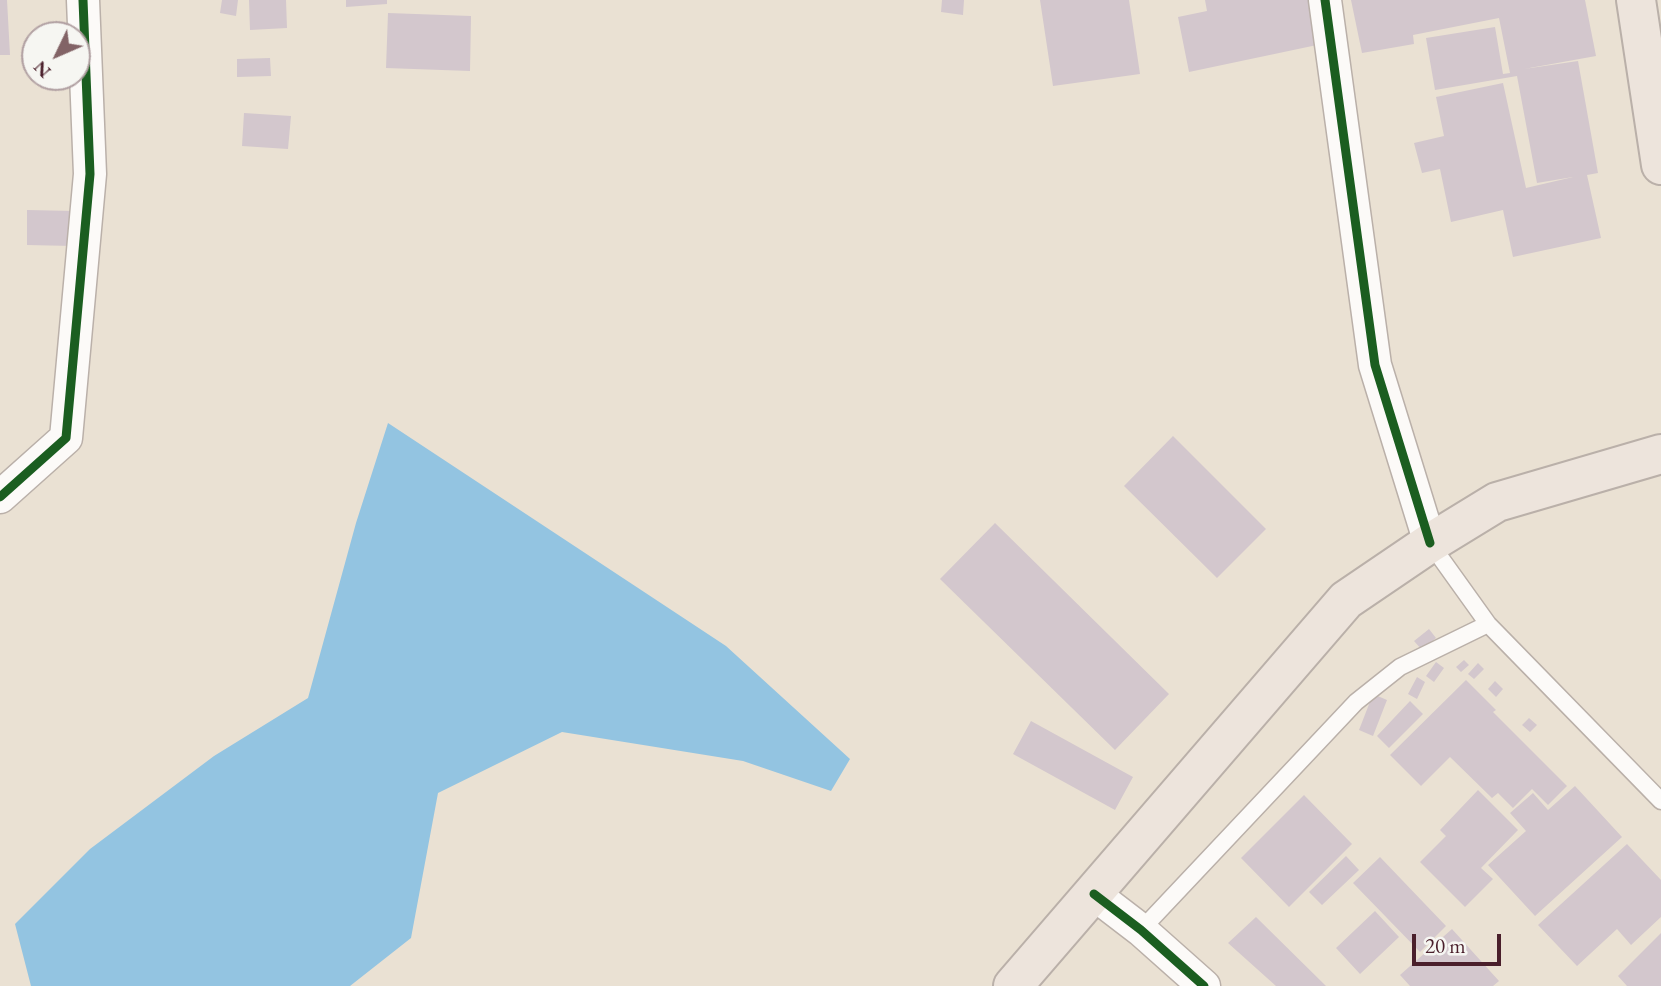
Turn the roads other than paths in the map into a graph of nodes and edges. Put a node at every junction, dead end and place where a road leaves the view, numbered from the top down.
1 (83, 0) edge
2 (1325, 0) edge
3 (1642, 13) edge
4 (1654, 69) edge
5 (1657, 116) edge
6 (1661, 165) edge
7 (1661, 454) edge
8 (0, 497) edge
9 (1430, 543) junction
10 (1488, 624) junction
11 (1661, 801) edge
12 (1094, 894) junction
13 (1141, 930) junction
14 (1193, 982) edge
15 (1013, 986) edge

1 - 8 street
2 - 9 street
3 - 4 highway
4 - 5 highway
5 - 6 highway
7 - 9 highway
9 - 10 lane
9 - 12 highway
10 - 11 lane
10 - 13 lane
12 - 13 street
12 - 15 highway
13 - 14 street

